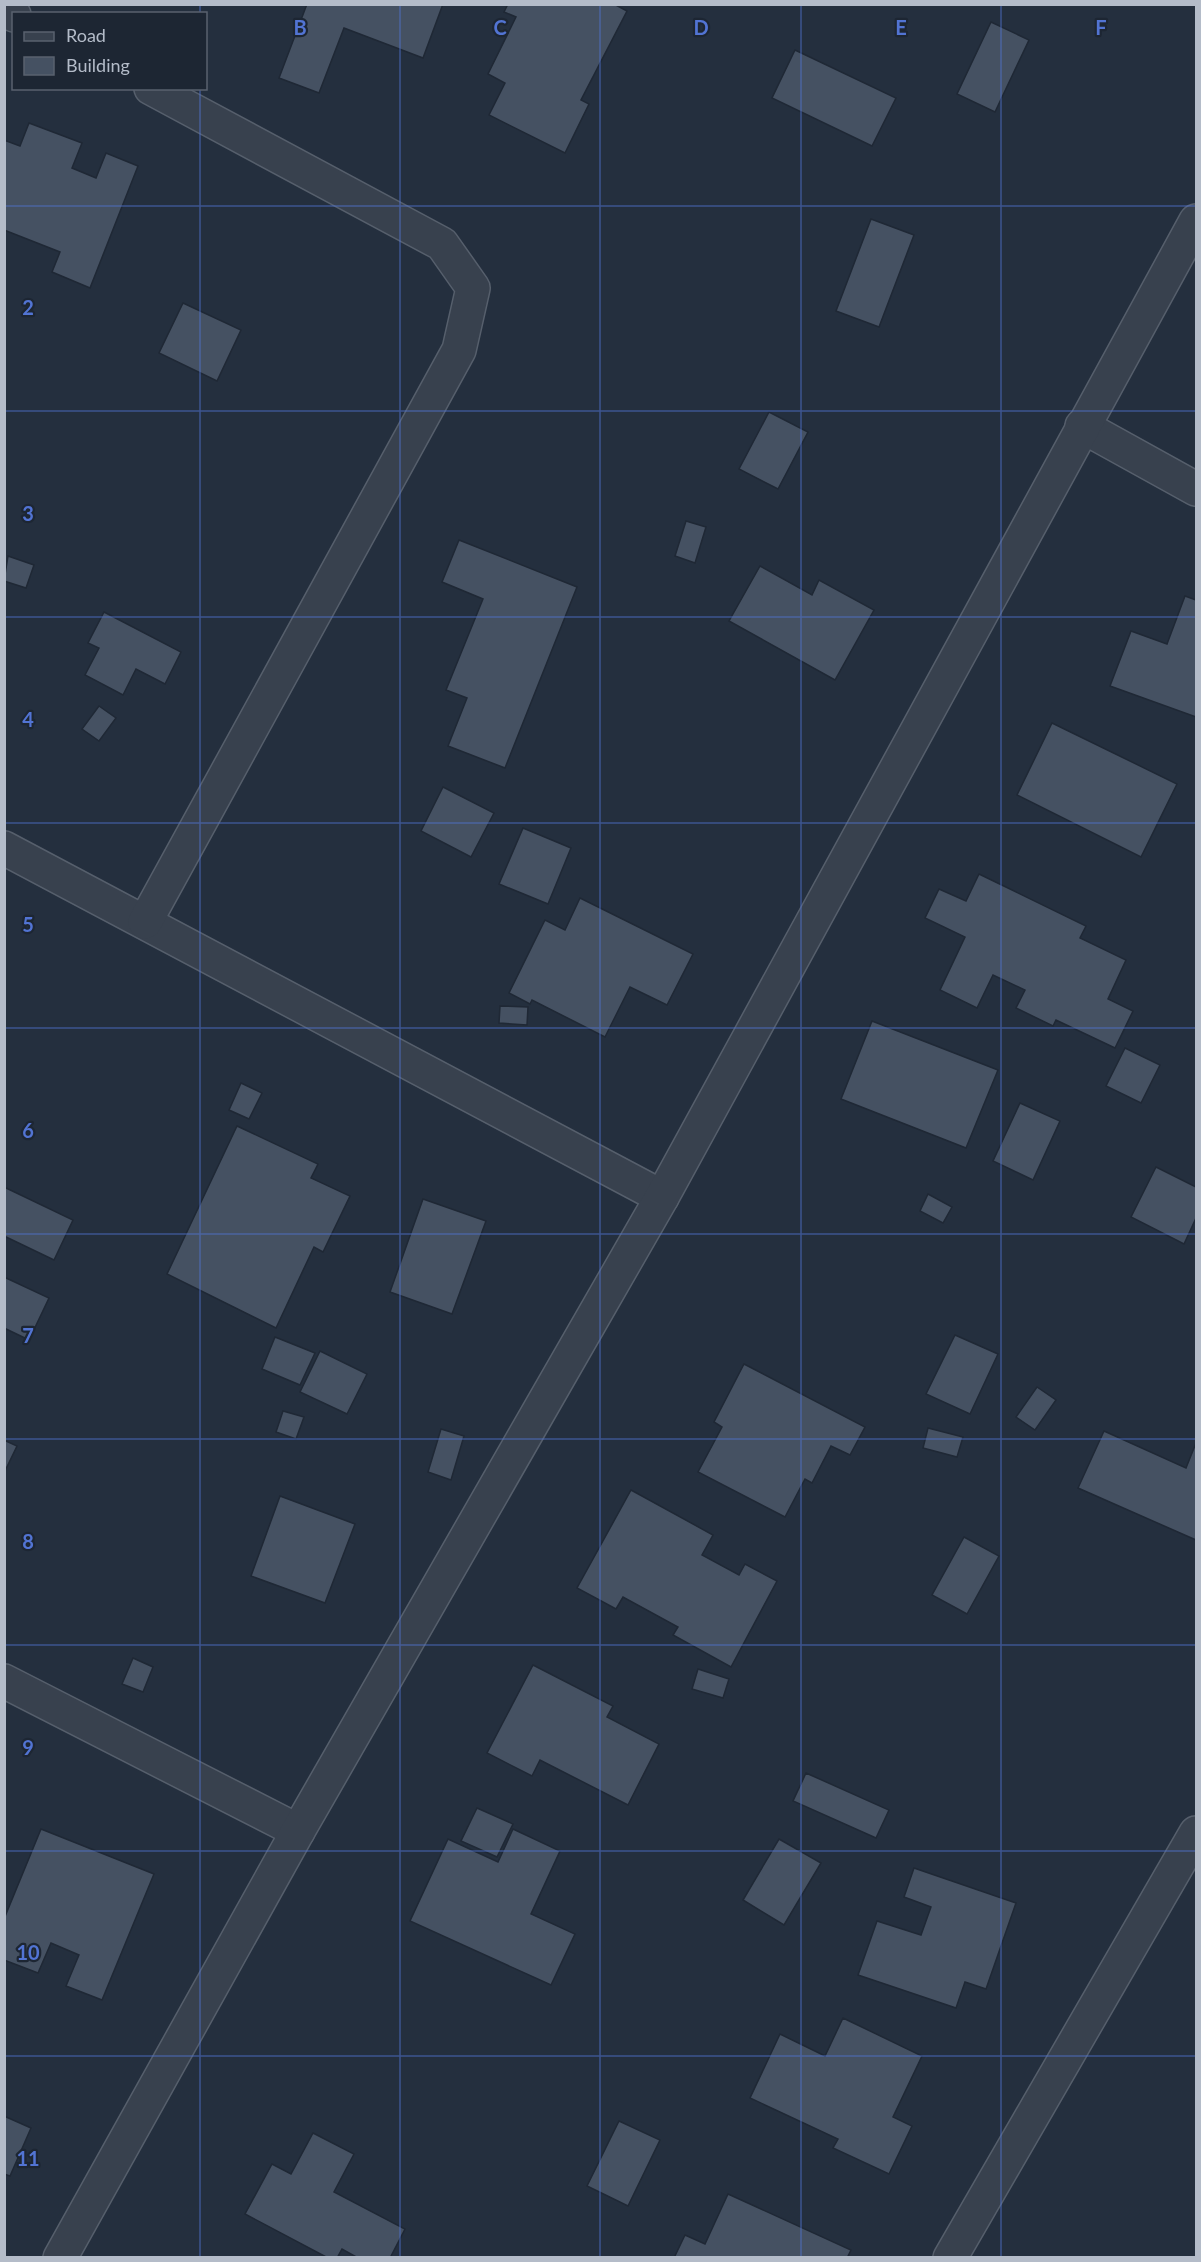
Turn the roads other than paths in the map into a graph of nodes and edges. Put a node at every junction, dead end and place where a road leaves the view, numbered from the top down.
1 (155, 90) edge
2 (1197, 221) edge
3 (1082, 426) junction
4 (1197, 489) edge
5 (4, 848) edge
6 (145, 922) junction
7 (662, 1197) junction
8 (4, 1681) edge
9 (298, 1831) junction
10 (1197, 1833) edge
11 (60, 2258) edge
12 (950, 2258) edge

1 - 6 street
2 - 3 street
3 - 4 street
3 - 7 street
5 - 6 street
6 - 7 street
7 - 9 street
8 - 9 street
9 - 11 street
10 - 12 street

